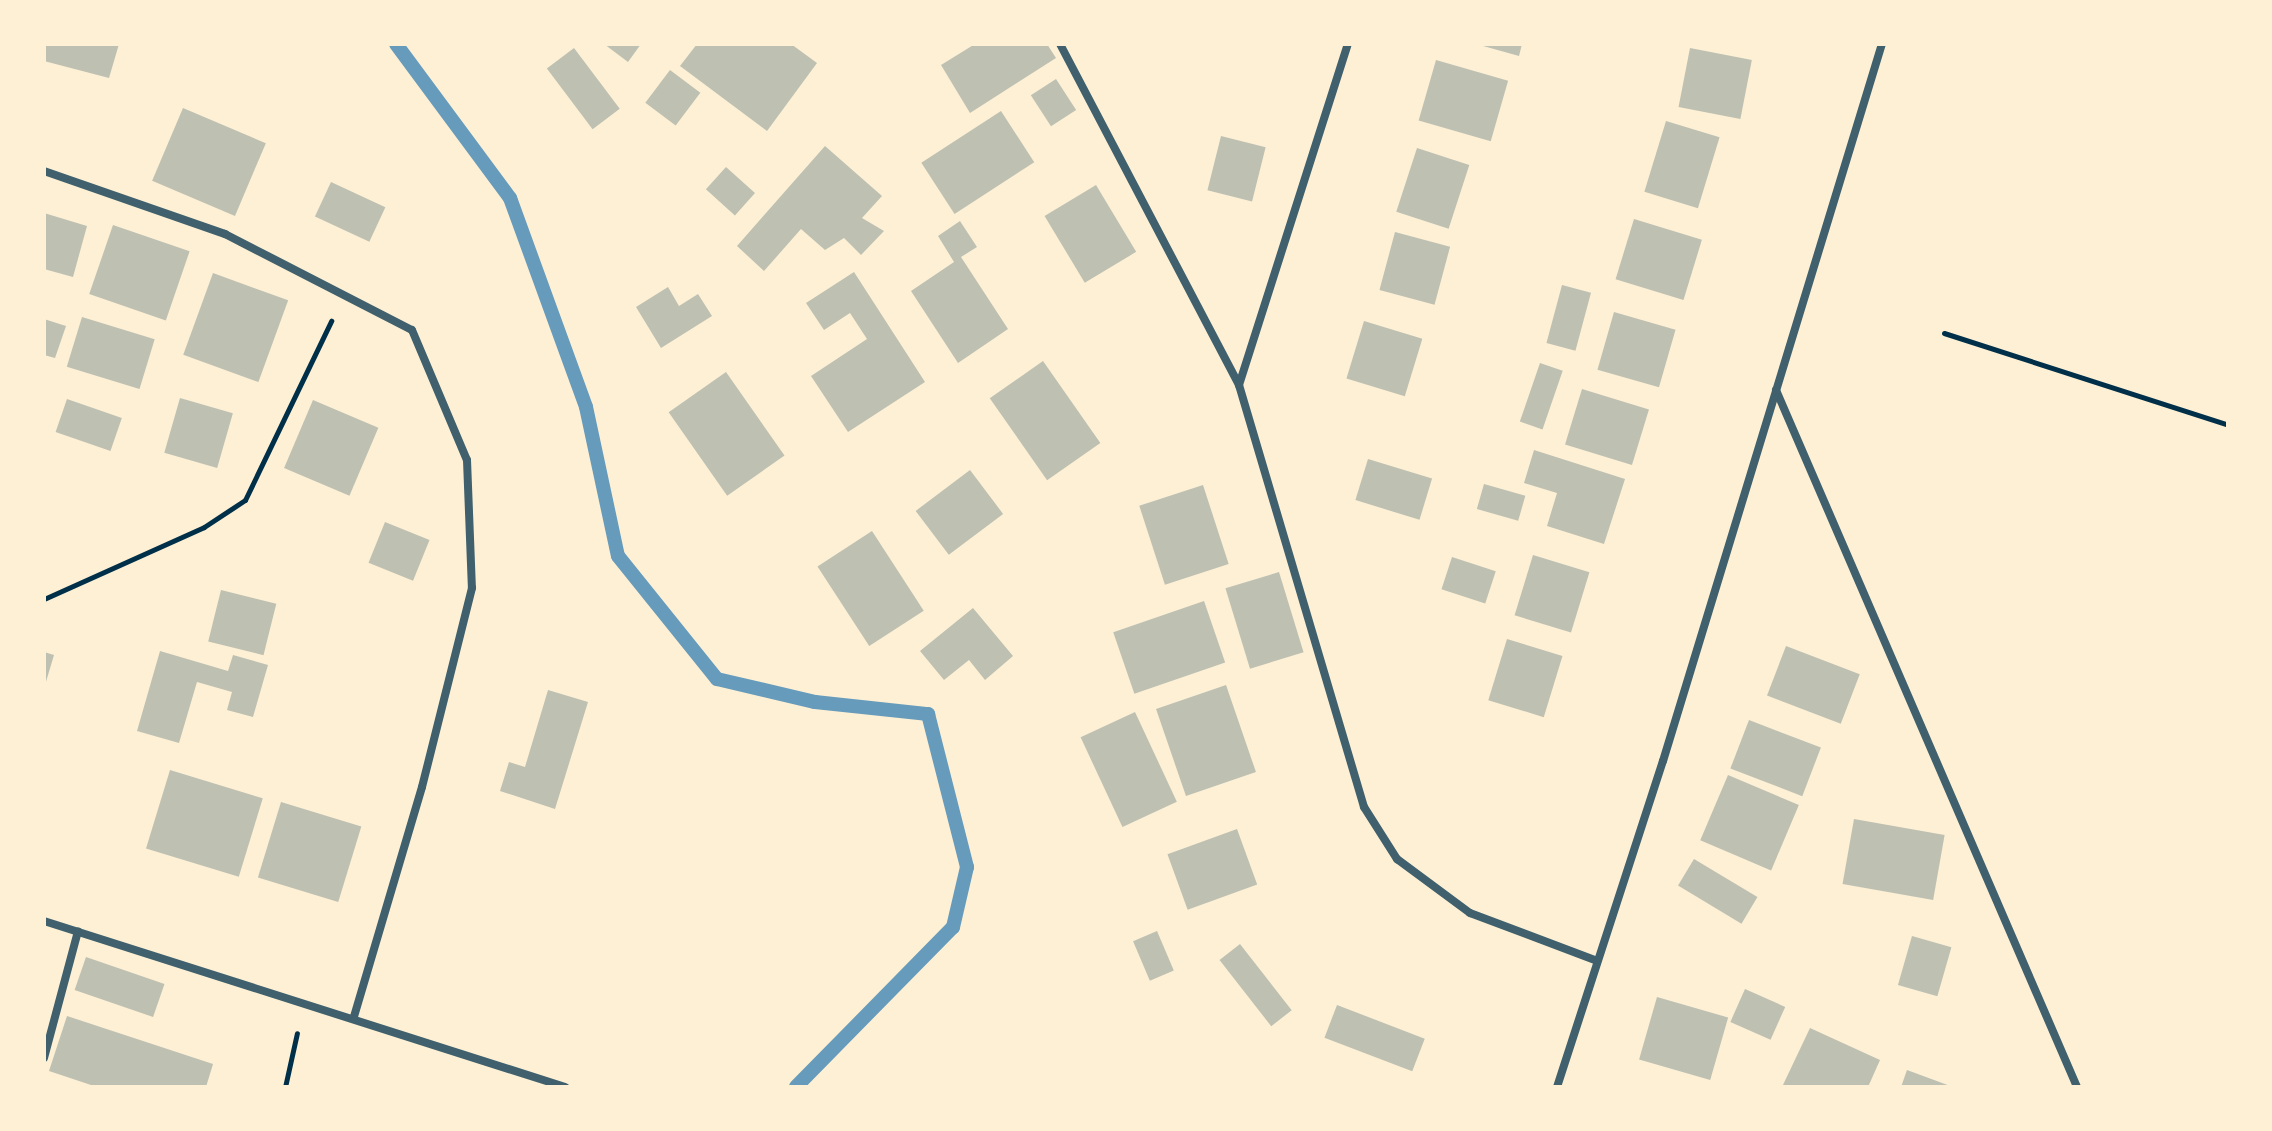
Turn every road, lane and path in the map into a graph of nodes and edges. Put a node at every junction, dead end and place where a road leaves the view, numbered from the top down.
1 (1060, 44) edge
2 (1348, 44) edge
3 (1882, 44) edge
4 (44, 171) edge
5 (343, 295) junction
6 (1944, 333) dead end
7 (1239, 385) junction
8 (1775, 390) junction
9 (2228, 425) edge
10 (44, 599) edge
11 (44, 921) edge
12 (78, 931) junction
13 (1595, 960) junction
14 (304, 1001) junction
15 (354, 1017) junction
16 (44, 1058) edge
17 (285, 1087) edge
18 (565, 1087) edge
19 (1557, 1087) edge
20 (2077, 1087) edge

1 - 7 street
2 - 7 street
3 - 8 street
4 - 5 street
5 - 10 path
5 - 15 street
6 - 9 path
7 - 13 street
8 - 13 street
8 - 20 street
11 - 12 street
12 - 14 street
12 - 16 street
13 - 19 street
14 - 15 street
14 - 17 path
15 - 18 street

